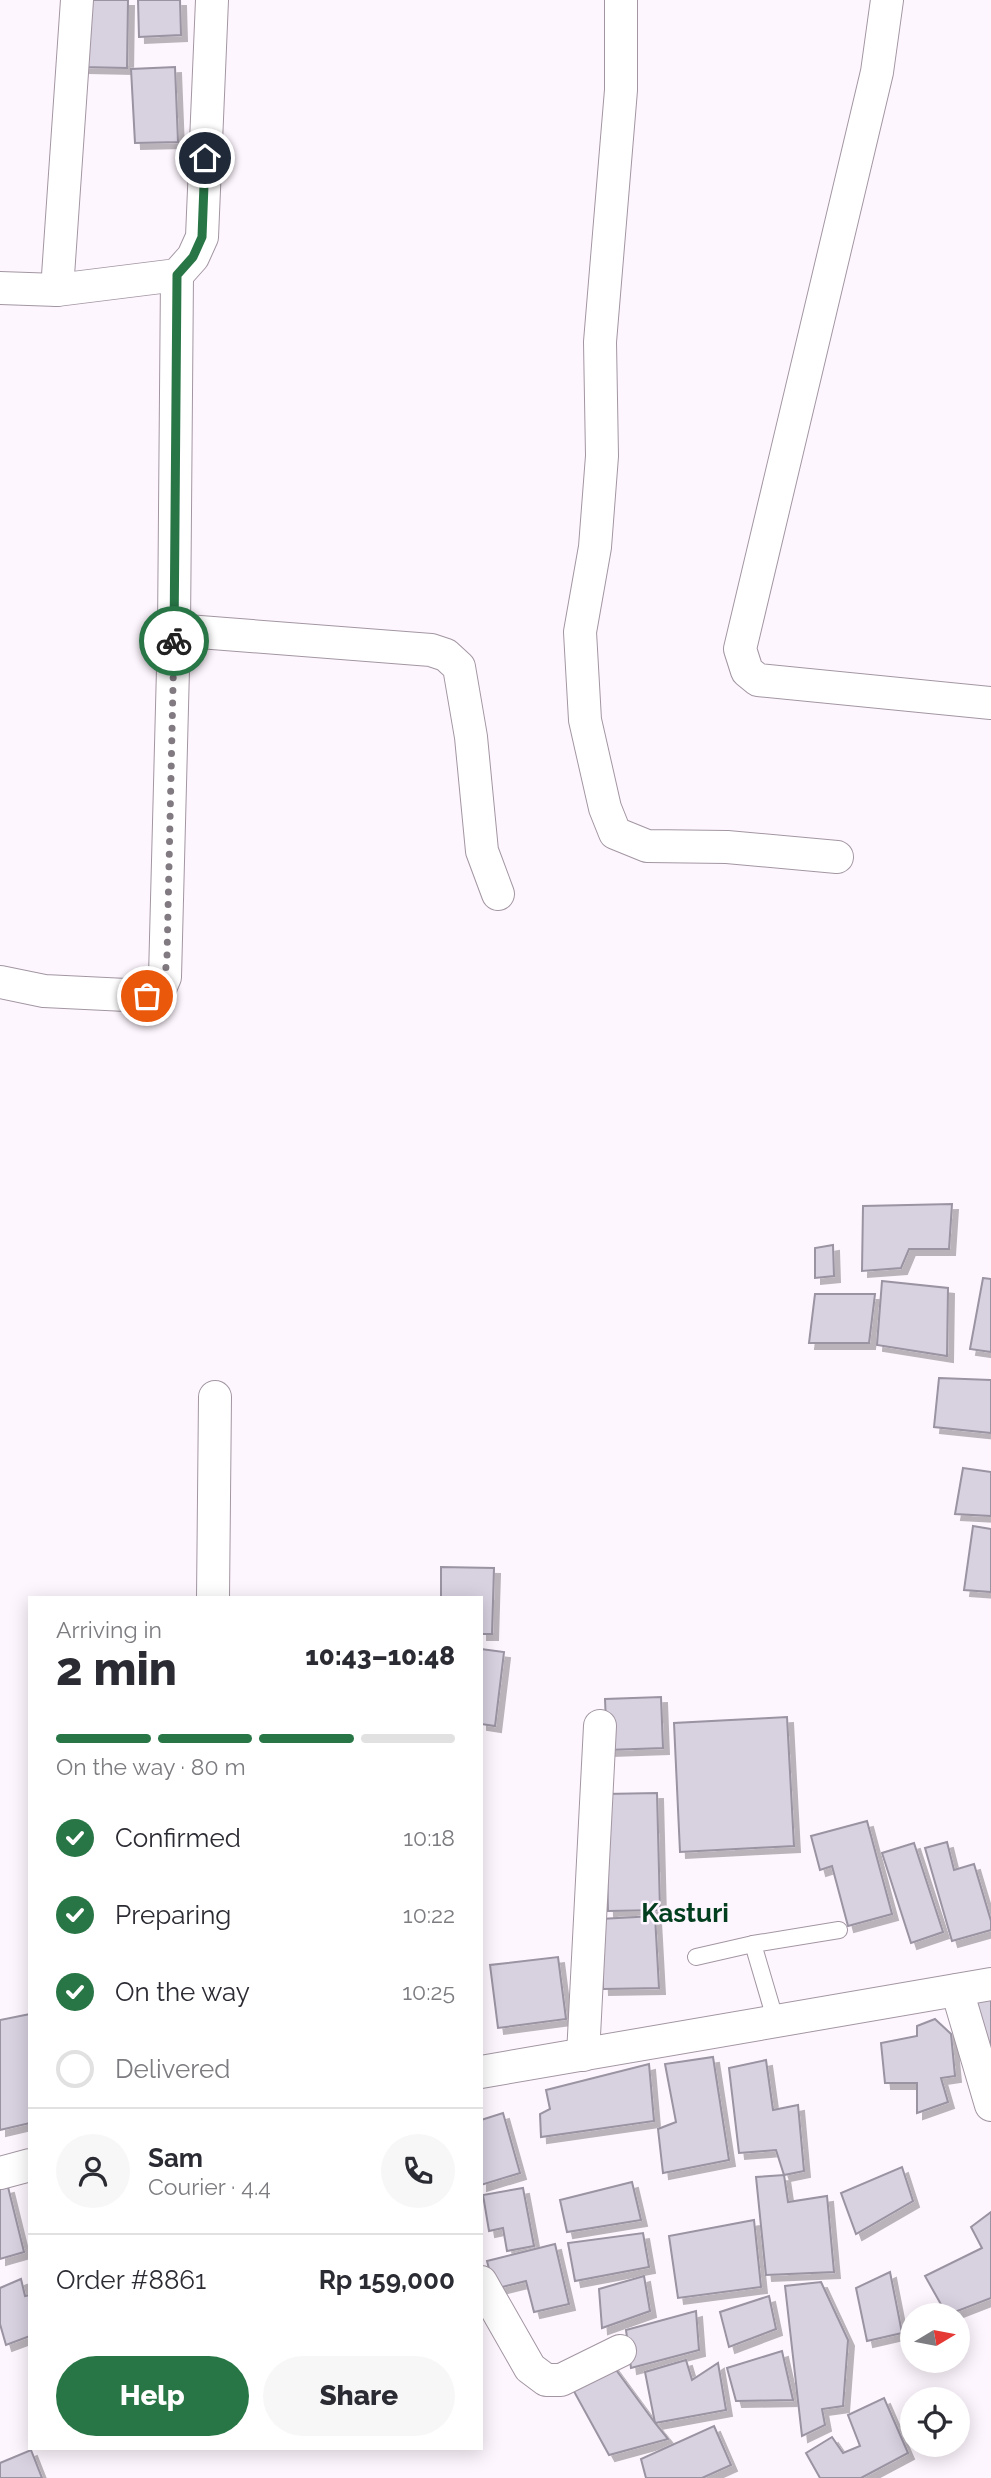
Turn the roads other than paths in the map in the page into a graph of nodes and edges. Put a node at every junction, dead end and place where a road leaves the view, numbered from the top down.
1 (77, 0) edge
2 (212, 0) edge
3 (621, 0) edge
4 (887, 0) edge
5 (177, 275) junction
6 (0, 288) edge
7 (57, 290) junction
8 (174, 630) junction
9 (991, 703) edge
10 (837, 857) dead end
11 (498, 894) dead end
12 (0, 982) edge
13 (215, 1397) dead end
14 (213, 1596) edge
15 (600, 1726) dead end
16 (839, 1930) dead end
17 (753, 1944) junction
18 (696, 1957) dead end
19 (991, 1984) edge
20 (957, 1990) junction
21 (776, 2022) junction
22 (583, 2055) junction
23 (483, 2072) edge
24 (991, 2105) edge
25 (28, 2166) edge
26 (0, 2173) edge
27 (483, 2286) edge
28 (620, 2351) dead end

1 - 7 street
2 - 5 street
3 - 10 street
4 - 9 street
5 - 7 street
5 - 8 street
6 - 7 street
8 - 11 street
8 - 12 street
13 - 14 street
15 - 22 street
16 - 17 lane
17 - 18 lane
17 - 21 lane
19 - 20 street
20 - 21 street
20 - 24 street
21 - 22 street
22 - 23 street
25 - 26 street
27 - 28 street

